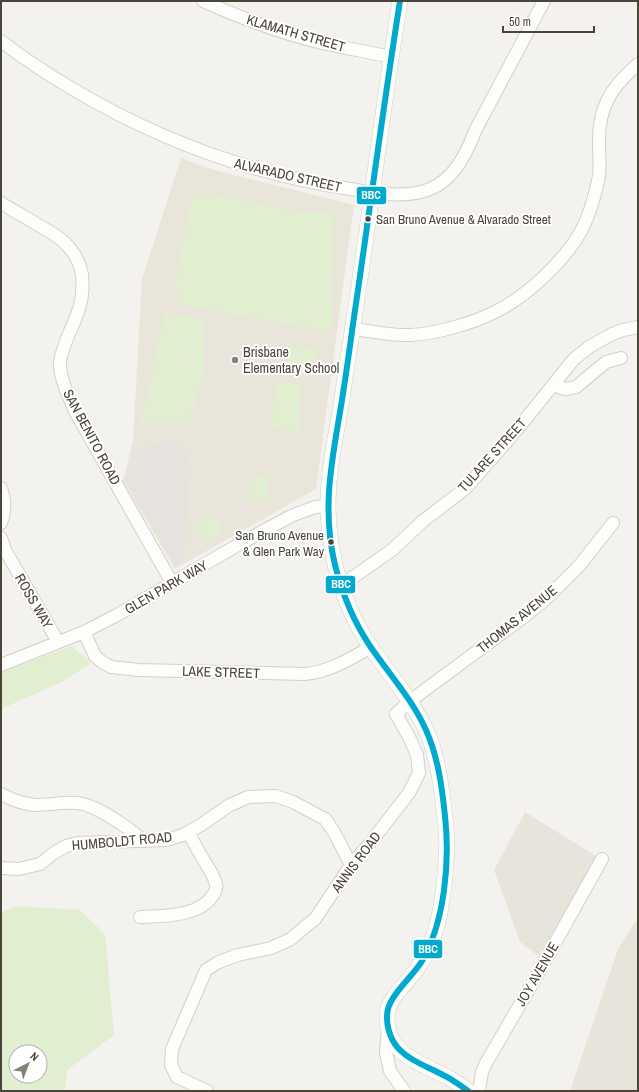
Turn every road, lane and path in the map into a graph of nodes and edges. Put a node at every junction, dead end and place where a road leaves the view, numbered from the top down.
1 (203, 1) edge
2 (400, 1) edge
3 (544, 1) edge
4 (1, 41) edge
5 (391, 57) junction
6 (638, 64) edge
7 (373, 192) junction
8 (1, 203) edge
9 (638, 326) edge
10 (353, 328) junction
11 (621, 358) dead end
12 (553, 384) junction
13 (1, 488) edge
14 (328, 506) junction
15 (1, 523) edge
16 (613, 523) dead end
17 (1, 538) edge
18 (172, 583) junction
19 (342, 585) junction
20 (84, 632) junction
21 (58, 642) junction
22 (371, 647) junction
23 (1, 665) edge
24 (410, 702) junction
25 (1, 794) edge
26 (188, 832) junction
27 (144, 841) junction
28 (602, 859) dead end
29 (351, 865) junction
30 (1, 868) edge
31 (140, 917) dead end
32 (388, 1030) junction
33 (207, 1091) edge
34 (404, 1091) edge
35 (468, 1091) edge
36 (479, 1091) edge

1 - 5 street, KLAMATH STREET
2 - 5 street
3 - 7 street, ALVARADO STREET
4 - 7 street, ALVARADO STREET
5 - 7 street
6 - 10 street
7 - 10 street
8 - 18 street, SAN BENITO ROAD
9 - 12 street, TULARE STREET
10 - 14 street
11 - 12 street
12 - 19 street, TULARE STREET
13 - 15 street
14 - 18 street, GLEN PARK WAY
14 - 19 street
16 - 24 street, THOMAS AVENUE
17 - 21 street, ROSS WAY
18 - 20 street, GLEN PARK WAY
19 - 22 street
20 - 21 street, GLEN PARK WAY
20 - 22 street, LAKE STREET
21 - 23 street, GLEN PARK WAY
22 - 24 street
24 - 29 street, ANNIS ROAD
24 - 32 street
25 - 27 street
26 - 27 street, HUMBOLDT ROAD
26 - 29 street, HUMBOLDT ROAD
26 - 31 street
27 - 30 street, HUMBOLDT ROAD
28 - 36 street, JOY AVENUE
29 - 33 street, ANNIS ROAD
32 - 34 street
32 - 35 street

